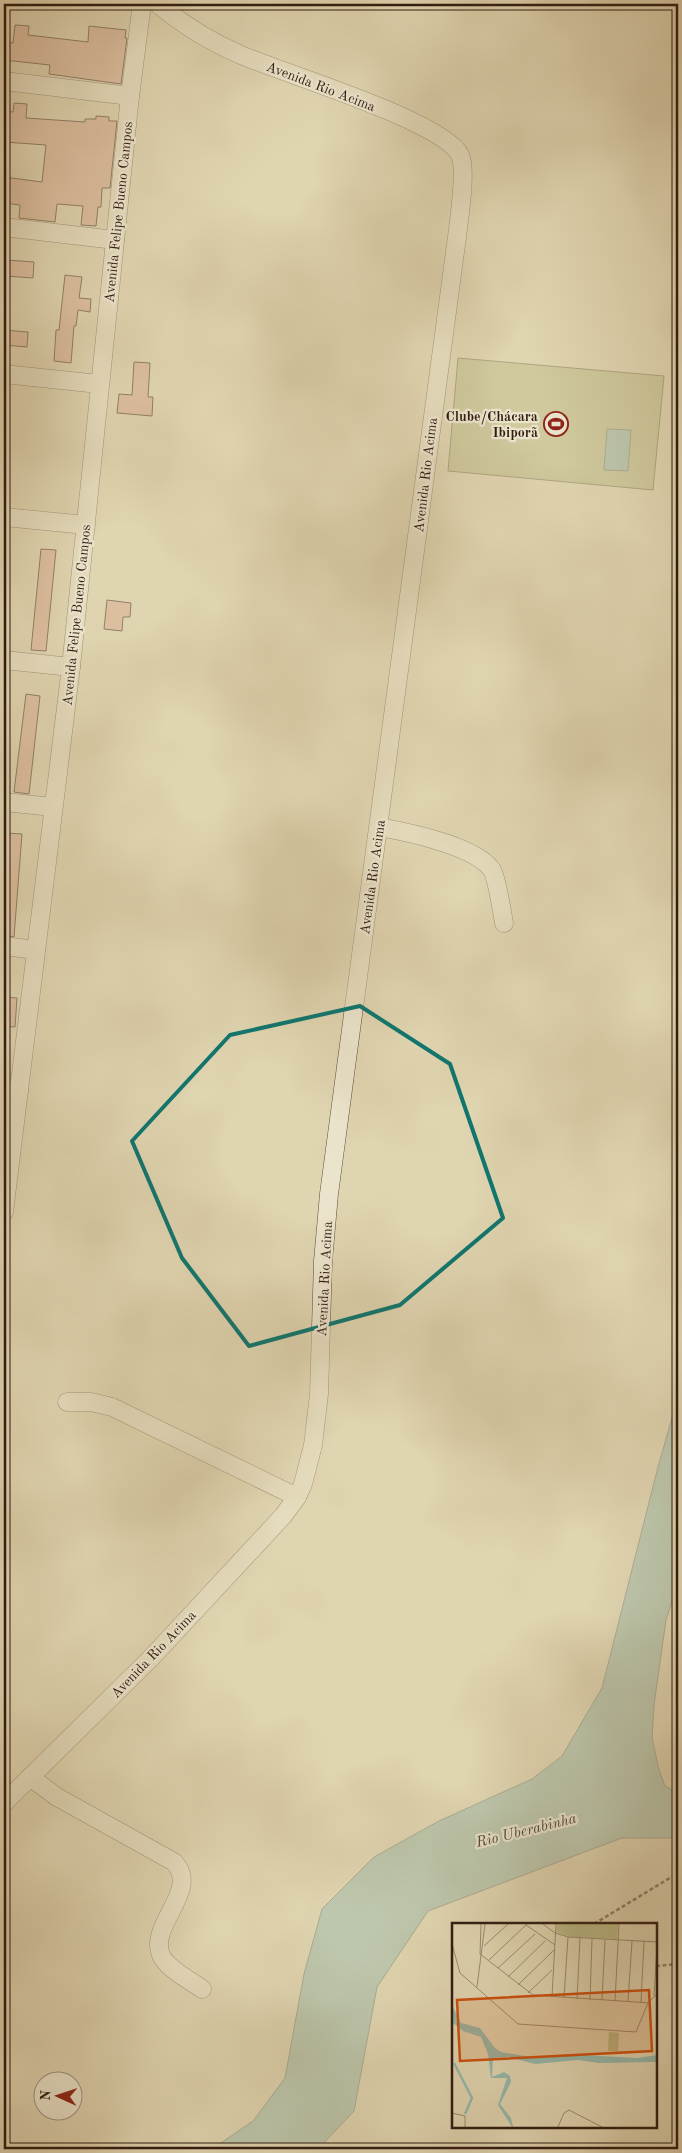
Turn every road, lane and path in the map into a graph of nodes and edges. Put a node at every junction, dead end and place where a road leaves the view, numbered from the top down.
1 (126, 4) edge
2 (158, 4) edge
3 (141, 10) edge
4 (172, 16) junction
5 (4, 81) edge
6 (130, 96) junction
7 (4, 227) edge
8 (115, 240) junction
9 (4, 374) edge
10 (99, 384) junction
11 (4, 517) edge
12 (86, 525) junction
13 (4, 660) edge
14 (71, 667) junction
15 (4, 802) edge
16 (53, 807) junction
17 (379, 827) junction
18 (504, 923) dead end
19 (4, 946) edge
20 (36, 950) junction
21 (12, 1091) edge
22 (4, 1212) edge
23 (67, 1402) dead end
24 (297, 1497) junction
25 (30, 1776) junction
26 (4, 1802) edge
27 (678, 1873) edge
28 (596, 1923) edge
29 (678, 1964) edge
30 (657, 1966) edge
31 (202, 1989) dead end

1 - 3 street
2 - 4 street
3 - 4 street
3 - 6 street, Avenida Felipe Bueno Campos
4 - 17 street, Avenida Rio Acima
5 - 6 street
6 - 8 street, Avenida Felipe Bueno Campos
7 - 8 street
8 - 10 street, Avenida Felipe Bueno Campos
9 - 10 street
10 - 12 street, Avenida Felipe Bueno Campos
11 - 12 street
12 - 14 street, Avenida Felipe Bueno Campos
13 - 14 street
14 - 16 street, Avenida Felipe Bueno Campos
15 - 16 street
16 - 20 street, Avenida Felipe Bueno Campos
17 - 18 street
17 - 24 street, Avenida Rio Acima
19 - 20 street
20 - 21 street, Avenida Felipe Bueno Campos
21 - 22 street, Avenida Felipe Bueno Campos
23 - 24 street
24 - 25 street, Avenida Rio Acima
25 - 26 street, Avenida Rio Acima
25 - 31 street
27 - 28 path
29 - 30 path

